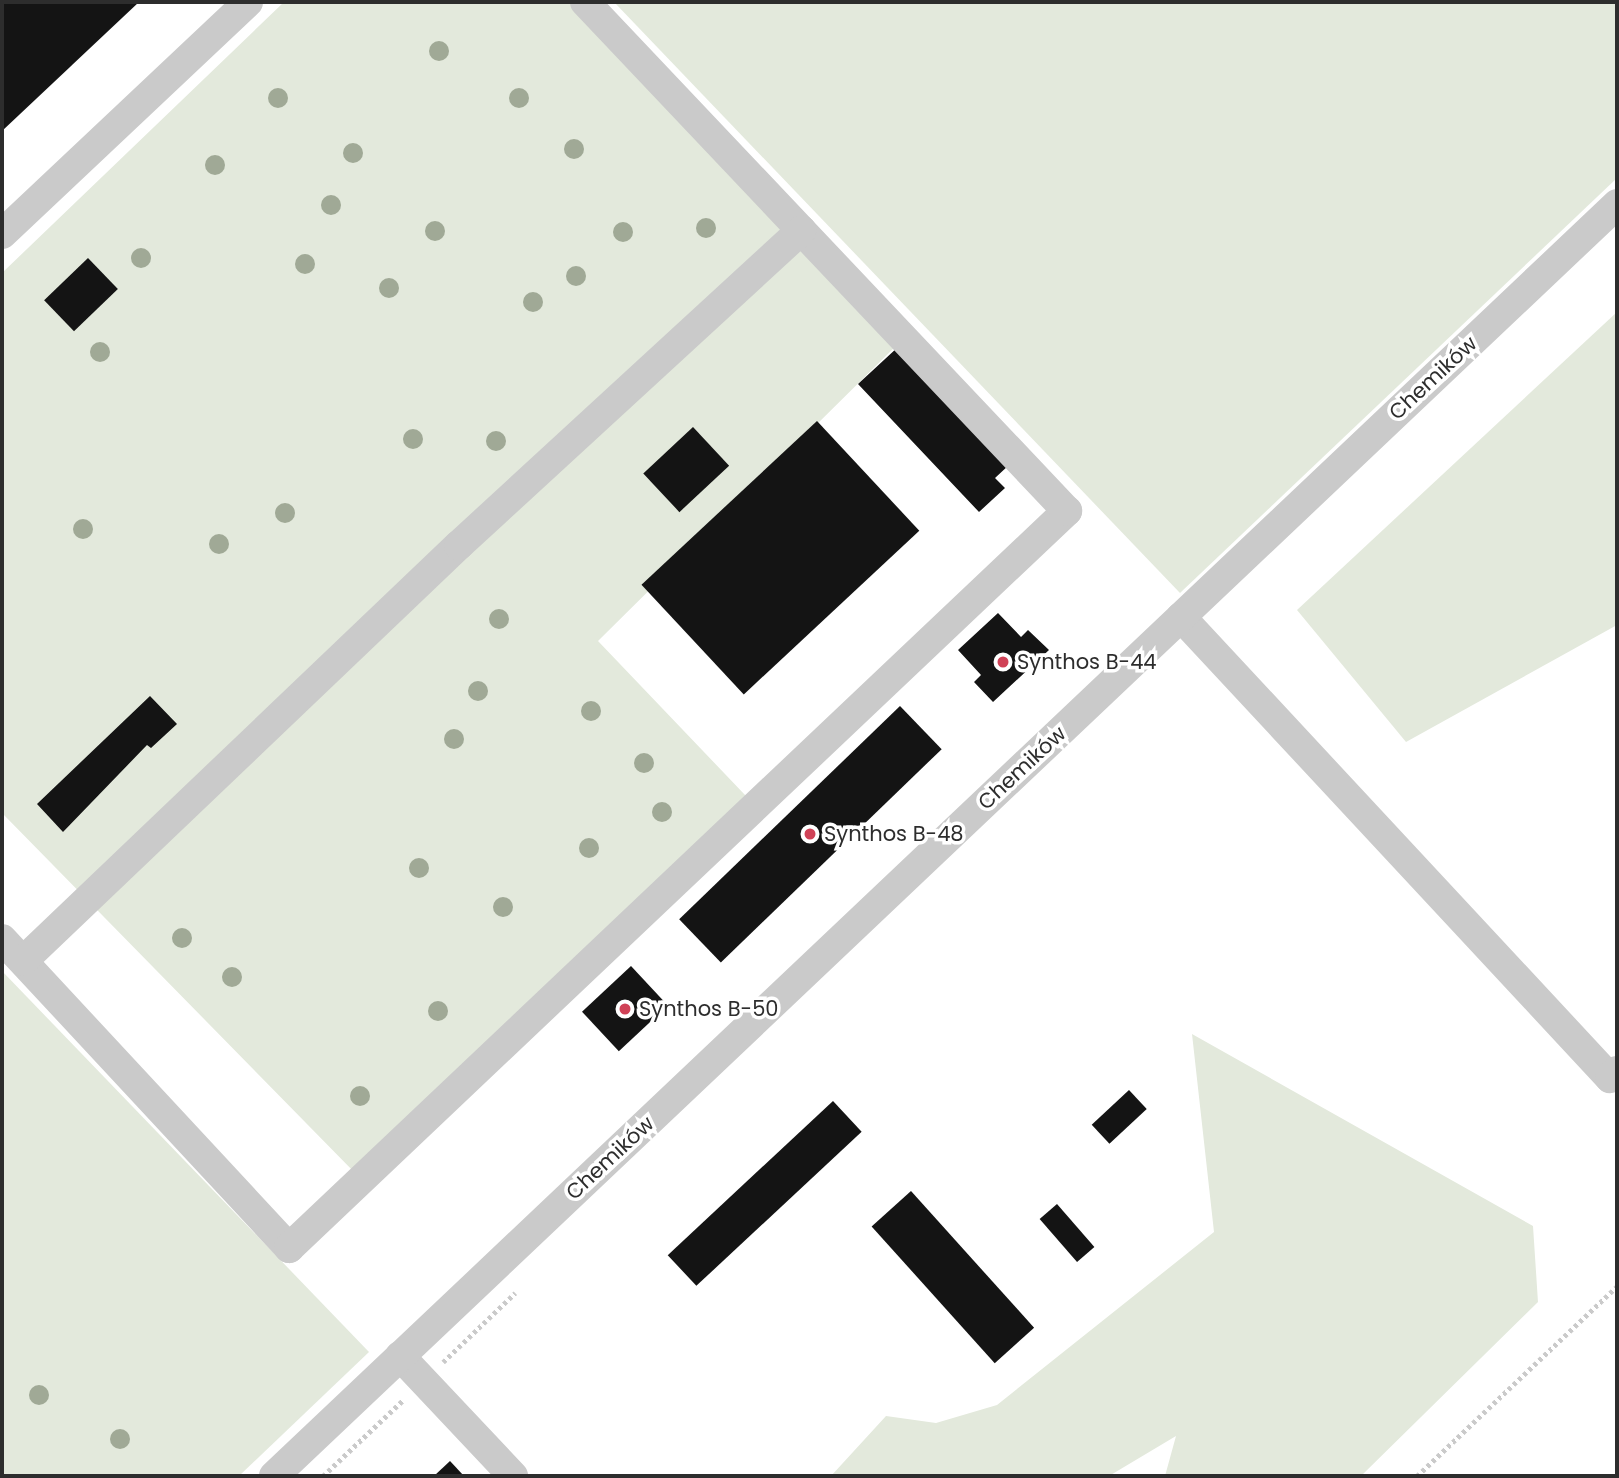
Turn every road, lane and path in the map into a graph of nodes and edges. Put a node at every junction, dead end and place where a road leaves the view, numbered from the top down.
1 (248, 2) edge
2 (585, 2) edge
3 (1617, 204) edge
4 (801, 229) junction
5 (2, 234) edge
6 (1181, 617) junction
7 (2, 939) edge
8 (23, 961) junction
9 (1617, 1071) edge
10 (1617, 1286) edge
11 (400, 1356) junction
12 (274, 1476) edge
13 (513, 1476) edge
14 (1417, 1476) edge

1 - 5 lane
2 - 4 lane
3 - 6 lane, Chemików
4 - 8 lane
4 - 8 lane
6 - 9 lane
6 - 11 lane, Chemików
7 - 8 lane
10 - 14 path
11 - 12 lane, Chemików
11 - 13 lane

